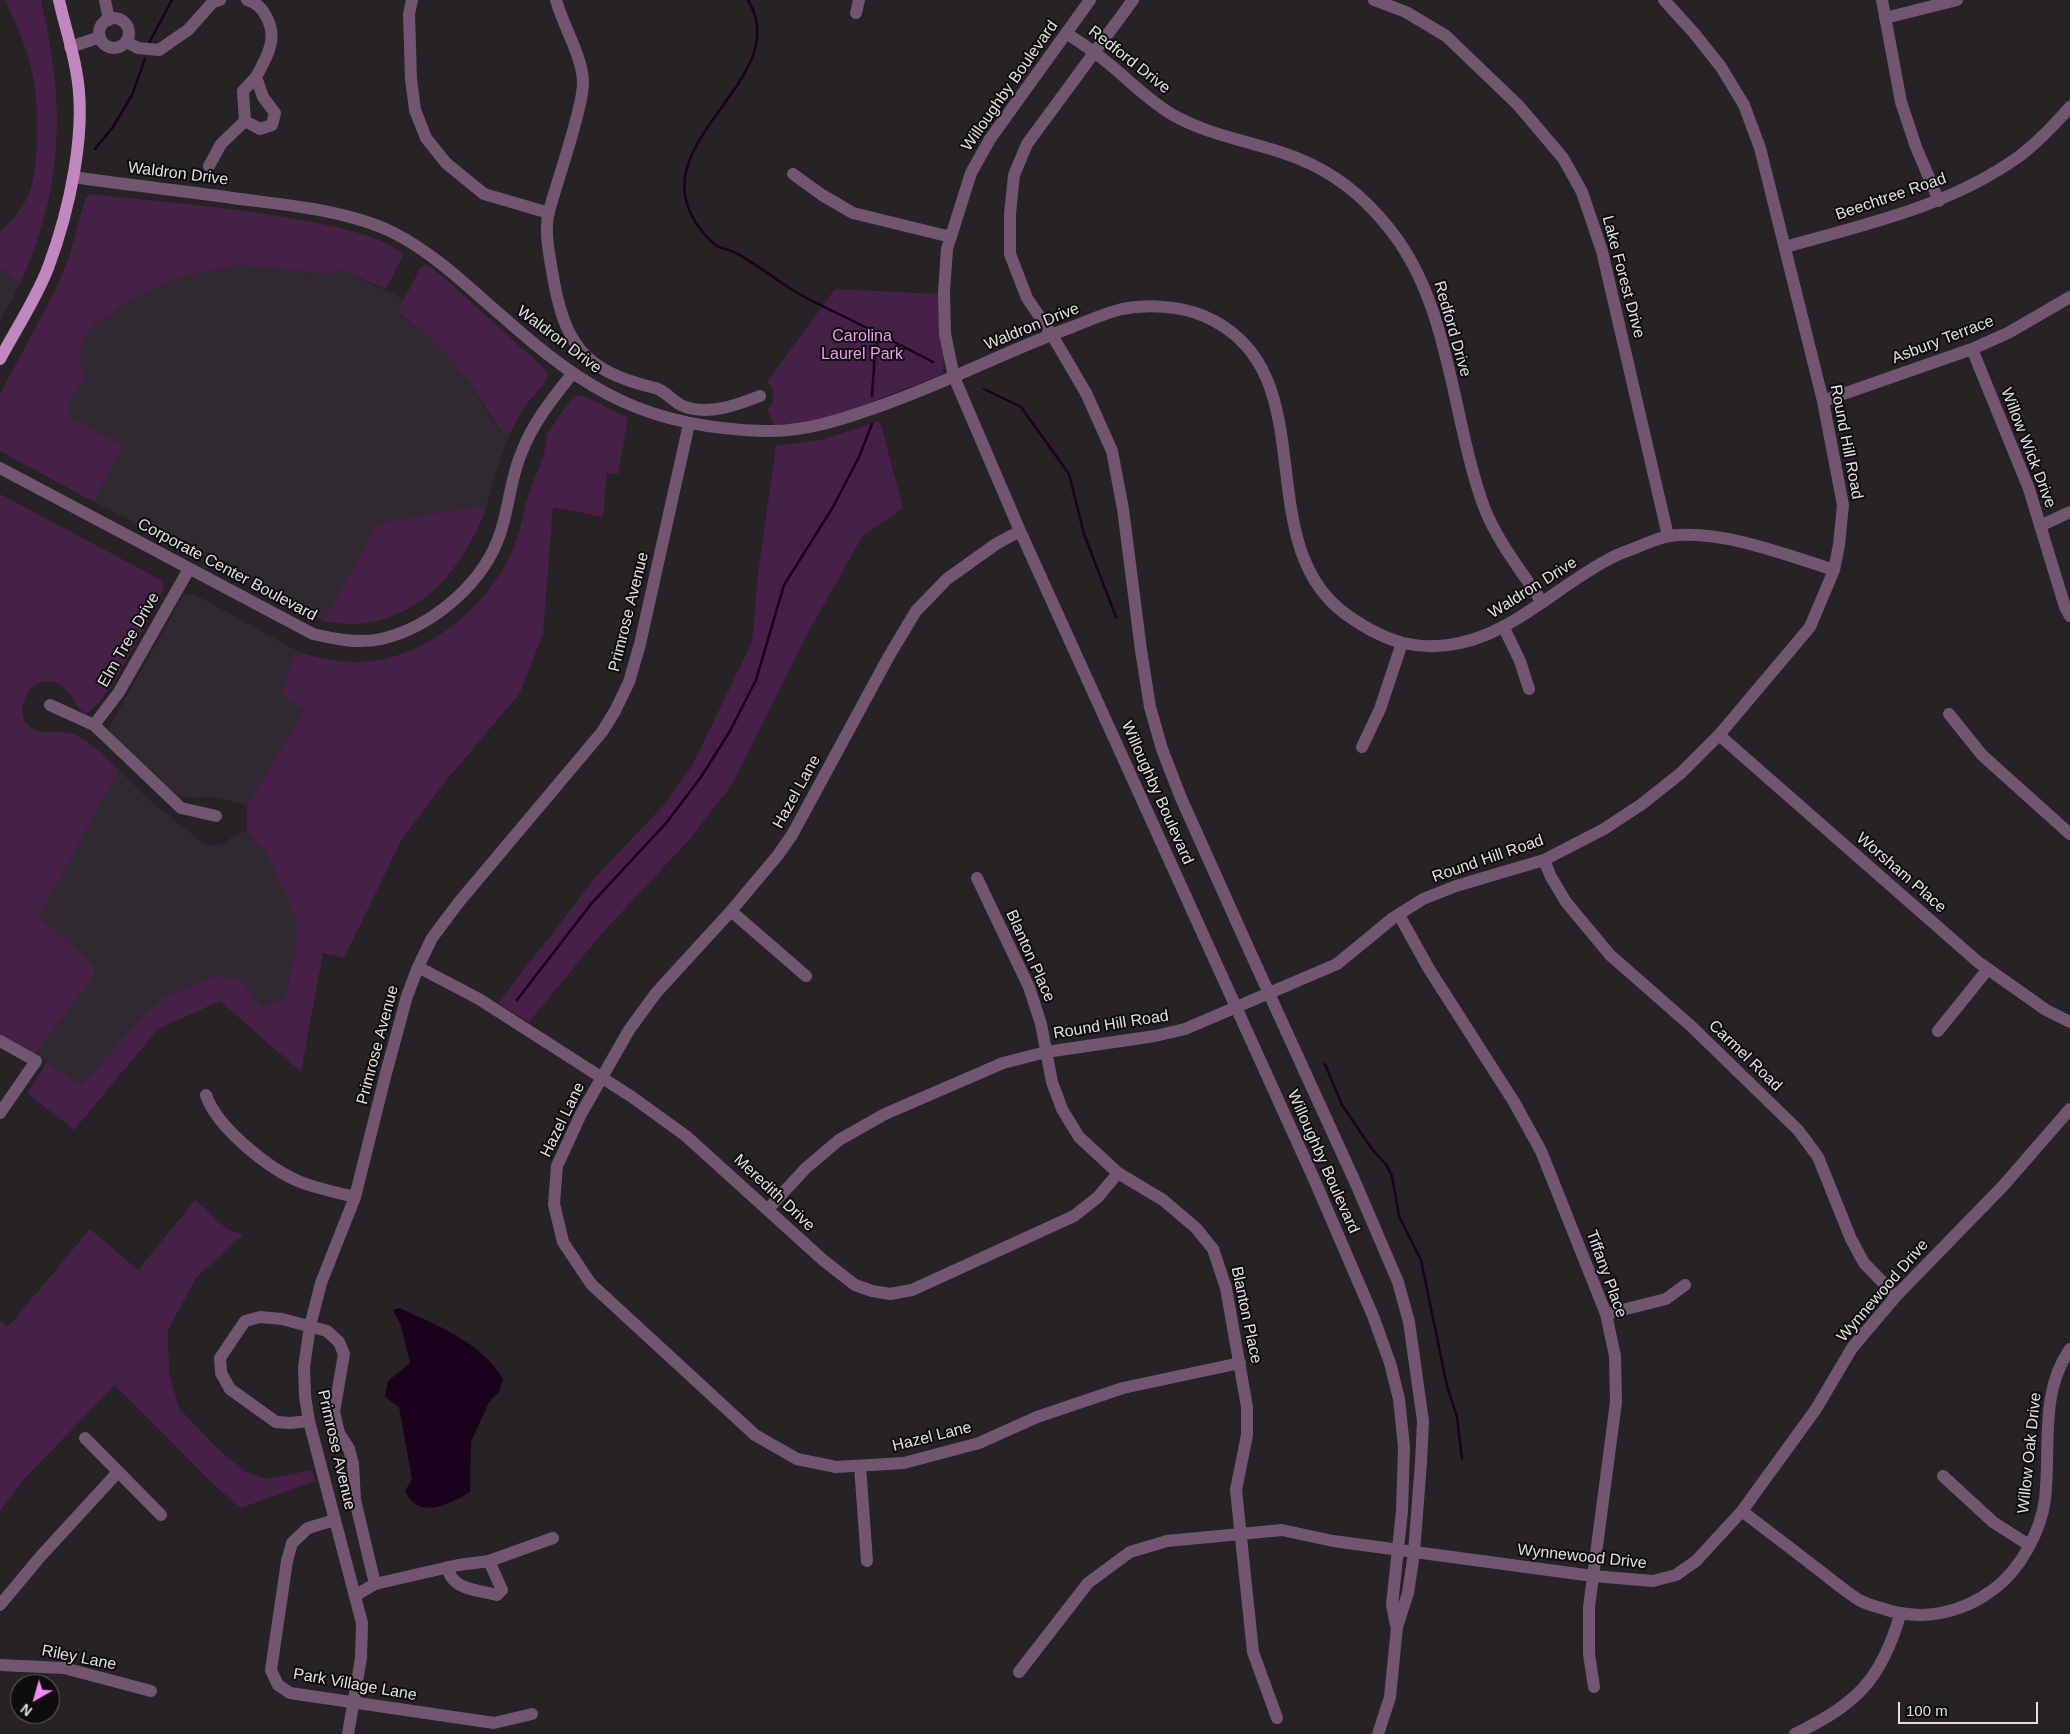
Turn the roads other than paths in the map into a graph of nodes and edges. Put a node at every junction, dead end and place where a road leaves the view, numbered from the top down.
1 (59, 0) edge
2 (105, 0) edge
3 (220, 0) edge
4 (247, 0) edge
5 (412, 0) edge
6 (556, 0) edge
7 (859, 0) edge
8 (1090, 0) edge
9 (1133, 0) edge
10 (1374, 0) edge
11 (1664, 0) edge
12 (1882, 0) edge
13 (1956, 0) edge
14 (265, 4) edge
15 (856, 13) dead end
16 (1886, 18) junction
17 (109, 20) junction
18 (1066, 32) junction
19 (100, 37) junction
20 (127, 42) junction
21 (70, 47) junction
22 (1095, 53) junction
23 (256, 77) junction
24 (2070, 107) edge
25 (245, 121) junction
26 (210, 166) dead end
27 (793, 174) dead end
28 (73, 177) junction
29 (1939, 201) junction
30 (549, 212) junction
31 (951, 237) junction
32 (1785, 247) junction
33 (2070, 298) edge
34 (1052, 335) junction
35 (1972, 349) junction
36 (0, 359) edge
37 (572, 374) junction
38 (954, 377) junction
39 (760, 396) dead end
40 (1823, 401) junction
41 (689, 424) junction
42 (0, 468) edge
43 (2070, 512) edge
44 (2040, 526) junction
45 (1020, 531) junction
46 (1668, 536) junction
47 (189, 570) junction
48 (1834, 570) junction
49 (1542, 602) junction
50 (2070, 616) edge
51 (1504, 628) junction
52 (1402, 643) junction
53 (1529, 689) dead end
54 (50, 706) dead end
55 (1949, 714) dead end
56 (94, 725) junction
57 (1719, 735) junction
58 (1362, 747) dead end
59 (216, 816) dead end
60 (2070, 834) edge
61 (1544, 860) junction
62 (977, 878) dead end
63 (731, 911) junction
64 (1399, 915) junction
65 (418, 967) junction
66 (1988, 970) junction
67 (806, 976) dead end
68 (1270, 994) junction
69 (1235, 1007) junction
70 (2070, 1022) edge
71 (1938, 1031) dead end
72 (0, 1041) edge
73 (1046, 1052) junction
74 (601, 1078) junction
75 (206, 1095) dead end
76 (2070, 1109) edge
77 (0, 1112) edge
78 (1118, 1173) junction
79 (356, 1197) junction
80 (768, 1209) junction
81 (1685, 1285) dead end
82 (1896, 1296) junction
83 (1606, 1314) junction
84 (310, 1326) junction
85 (2070, 1349) edge
86 (1240, 1363) junction
87 (309, 1421) junction
88 (84, 1438) dead end
89 (860, 1466) junction
90 (118, 1472) junction
91 (1943, 1476) dead end
92 (1742, 1511) junction
93 (161, 1515) dead end
94 (335, 1520) junction
95 (1241, 1532) junction
96 (553, 1538) dead end
97 (2029, 1545) junction
98 (1398, 1550) junction
99 (1414, 1553) junction
100 (489, 1561) junction
101 (867, 1561) dead end
102 (448, 1567) junction
103 (1593, 1576) junction
104 (376, 1584) junction
105 (356, 1595) junction
106 (0, 1605) edge
107 (1900, 1615) junction
108 (1397, 1627) junction
109 (0, 1665) edge
110 (1019, 1672) dead end
111 (1594, 1687) dead end
112 (151, 1691) dead end
113 (353, 1704) junction
114 (532, 1714) dead end
115 (1277, 1718) dead end
116 (348, 1734) edge
117 (1378, 1734) edge
118 (1795, 1734) edge

1 - 21 main road
2 - 17 street
3 - 20 street
4 - 14 street
5 - 30 street
6 - 30 street
7 - 15 street
8 - 18 street, Willoughby Boulevard
9 - 22 street, Willoughby Boulevard
10 - 46 street, Lake Forest Drive
11 - 32 street, Round Hill Road
12 - 16 street
13 - 16 street
14 - 23 street
16 - 29 street
17 - 19 street
17 - 20 street
18 - 22 street, Redford Drive
18 - 31 street, Willoughby Boulevard
19 - 20 street
19 - 21 street
21 - 28 main road
22 - 34 street, Willoughby Boulevard
22 - 49 street, Redford Drive
23 - 25 street
23 - 25 street
24 - 29 street, Beechtree Road
25 - 26 street
27 - 31 street
28 - 36 main road
28 - 37 street, Waldron Drive
29 - 32 street, Beechtree Road
30 - 39 street
31 - 38 street, Willoughby Boulevard
32 - 40 street, Round Hill Road
33 - 35 street, Asbury Terrace
34 - 38 street, Waldron Drive
34 - 52 street, Waldron Drive
34 - 68 street, Willoughby Boulevard
35 - 40 street, Asbury Terrace
35 - 44 street, Willow Wick Drive
37 - 41 street, Waldron Drive
37 - 47 street, Corporate Center Boulevard
38 - 41 street, Waldron Drive
38 - 45 street, Willoughby Boulevard
40 - 48 street, Round Hill Road
41 - 65 street, Primrose Avenue
42 - 47 street, Corporate Center Boulevard
43 - 44 street
44 - 50 street, Willow Wick Drive
45 - 63 street, Hazel Lane
45 - 69 street, Willoughby Boulevard
46 - 48 street, Waldron Drive
46 - 49 street, Waldron Drive
47 - 56 street, Elm Tree Drive
48 - 57 street, Round Hill Road
49 - 51 street, Waldron Drive
51 - 52 street, Waldron Drive
51 - 53 street
52 - 58 street
54 - 56 street
55 - 60 street
56 - 59 street
57 - 61 street, Round Hill Road
57 - 66 street, Worsham Place
61 - 64 street, Round Hill Road
61 - 82 street, Carmel Road
62 - 73 street, Blanton Place
63 - 67 street
63 - 74 street, Hazel Lane
64 - 68 street, Round Hill Road
64 - 83 street, Tiffany Place
65 - 74 street, Meredith Drive
65 - 79 street, Primrose Avenue
66 - 70 street, Worsham Place
66 - 71 street
68 - 69 street, Round Hill Road
68 - 99 street, Willoughby Boulevard
69 - 73 street, Round Hill Road
69 - 98 street, Willoughby Boulevard
72 - 77 street
73 - 78 street, Blanton Place
73 - 80 street, Round Hill Road
74 - 80 street, Meredith Drive
74 - 89 street, Hazel Lane
75 - 79 street
76 - 82 street, Wynnewood Drive
78 - 80 street, Meredith Drive
78 - 86 street, Blanton Place
79 - 84 street, Primrose Avenue
81 - 83 street
82 - 92 street, Wynnewood Drive
83 - 103 street, Tiffany Place
84 - 87 street, Primrose Avenue
84 - 87 street
84 - 104 street
85 - 97 street, Willow Oak Drive
86 - 89 street, Hazel Lane
86 - 95 street, Blanton Place
87 - 94 street, Primrose Avenue
88 - 90 street
89 - 101 street
90 - 93 street
90 - 106 street
91 - 97 street
92 - 103 street, Wynnewood Drive
92 - 107 street, Willow Oak Drive
94 - 105 street, Primrose Avenue
94 - 113 street, Park Village Lane
95 - 98 street, Wynnewood Drive
95 - 110 street, Wynnewood Drive
95 - 115 street, Blanton Place
96 - 100 street
97 - 107 street, Willow Oak Drive
98 - 99 street, Wynnewood Drive
98 - 108 street, Willoughby Boulevard
99 - 103 street, Wynnewood Drive
99 - 108 street, Willoughby Boulevard
100 - 102 street
100 - 102 street
102 - 104 street
103 - 111 street, Tiffany Place
104 - 105 street
105 - 113 street, Primrose Avenue
107 - 118 street
108 - 117 street, Willoughby Boulevard
109 - 112 street, Riley Lane
113 - 114 street, Park Village Lane
113 - 116 street, Primrose Avenue

